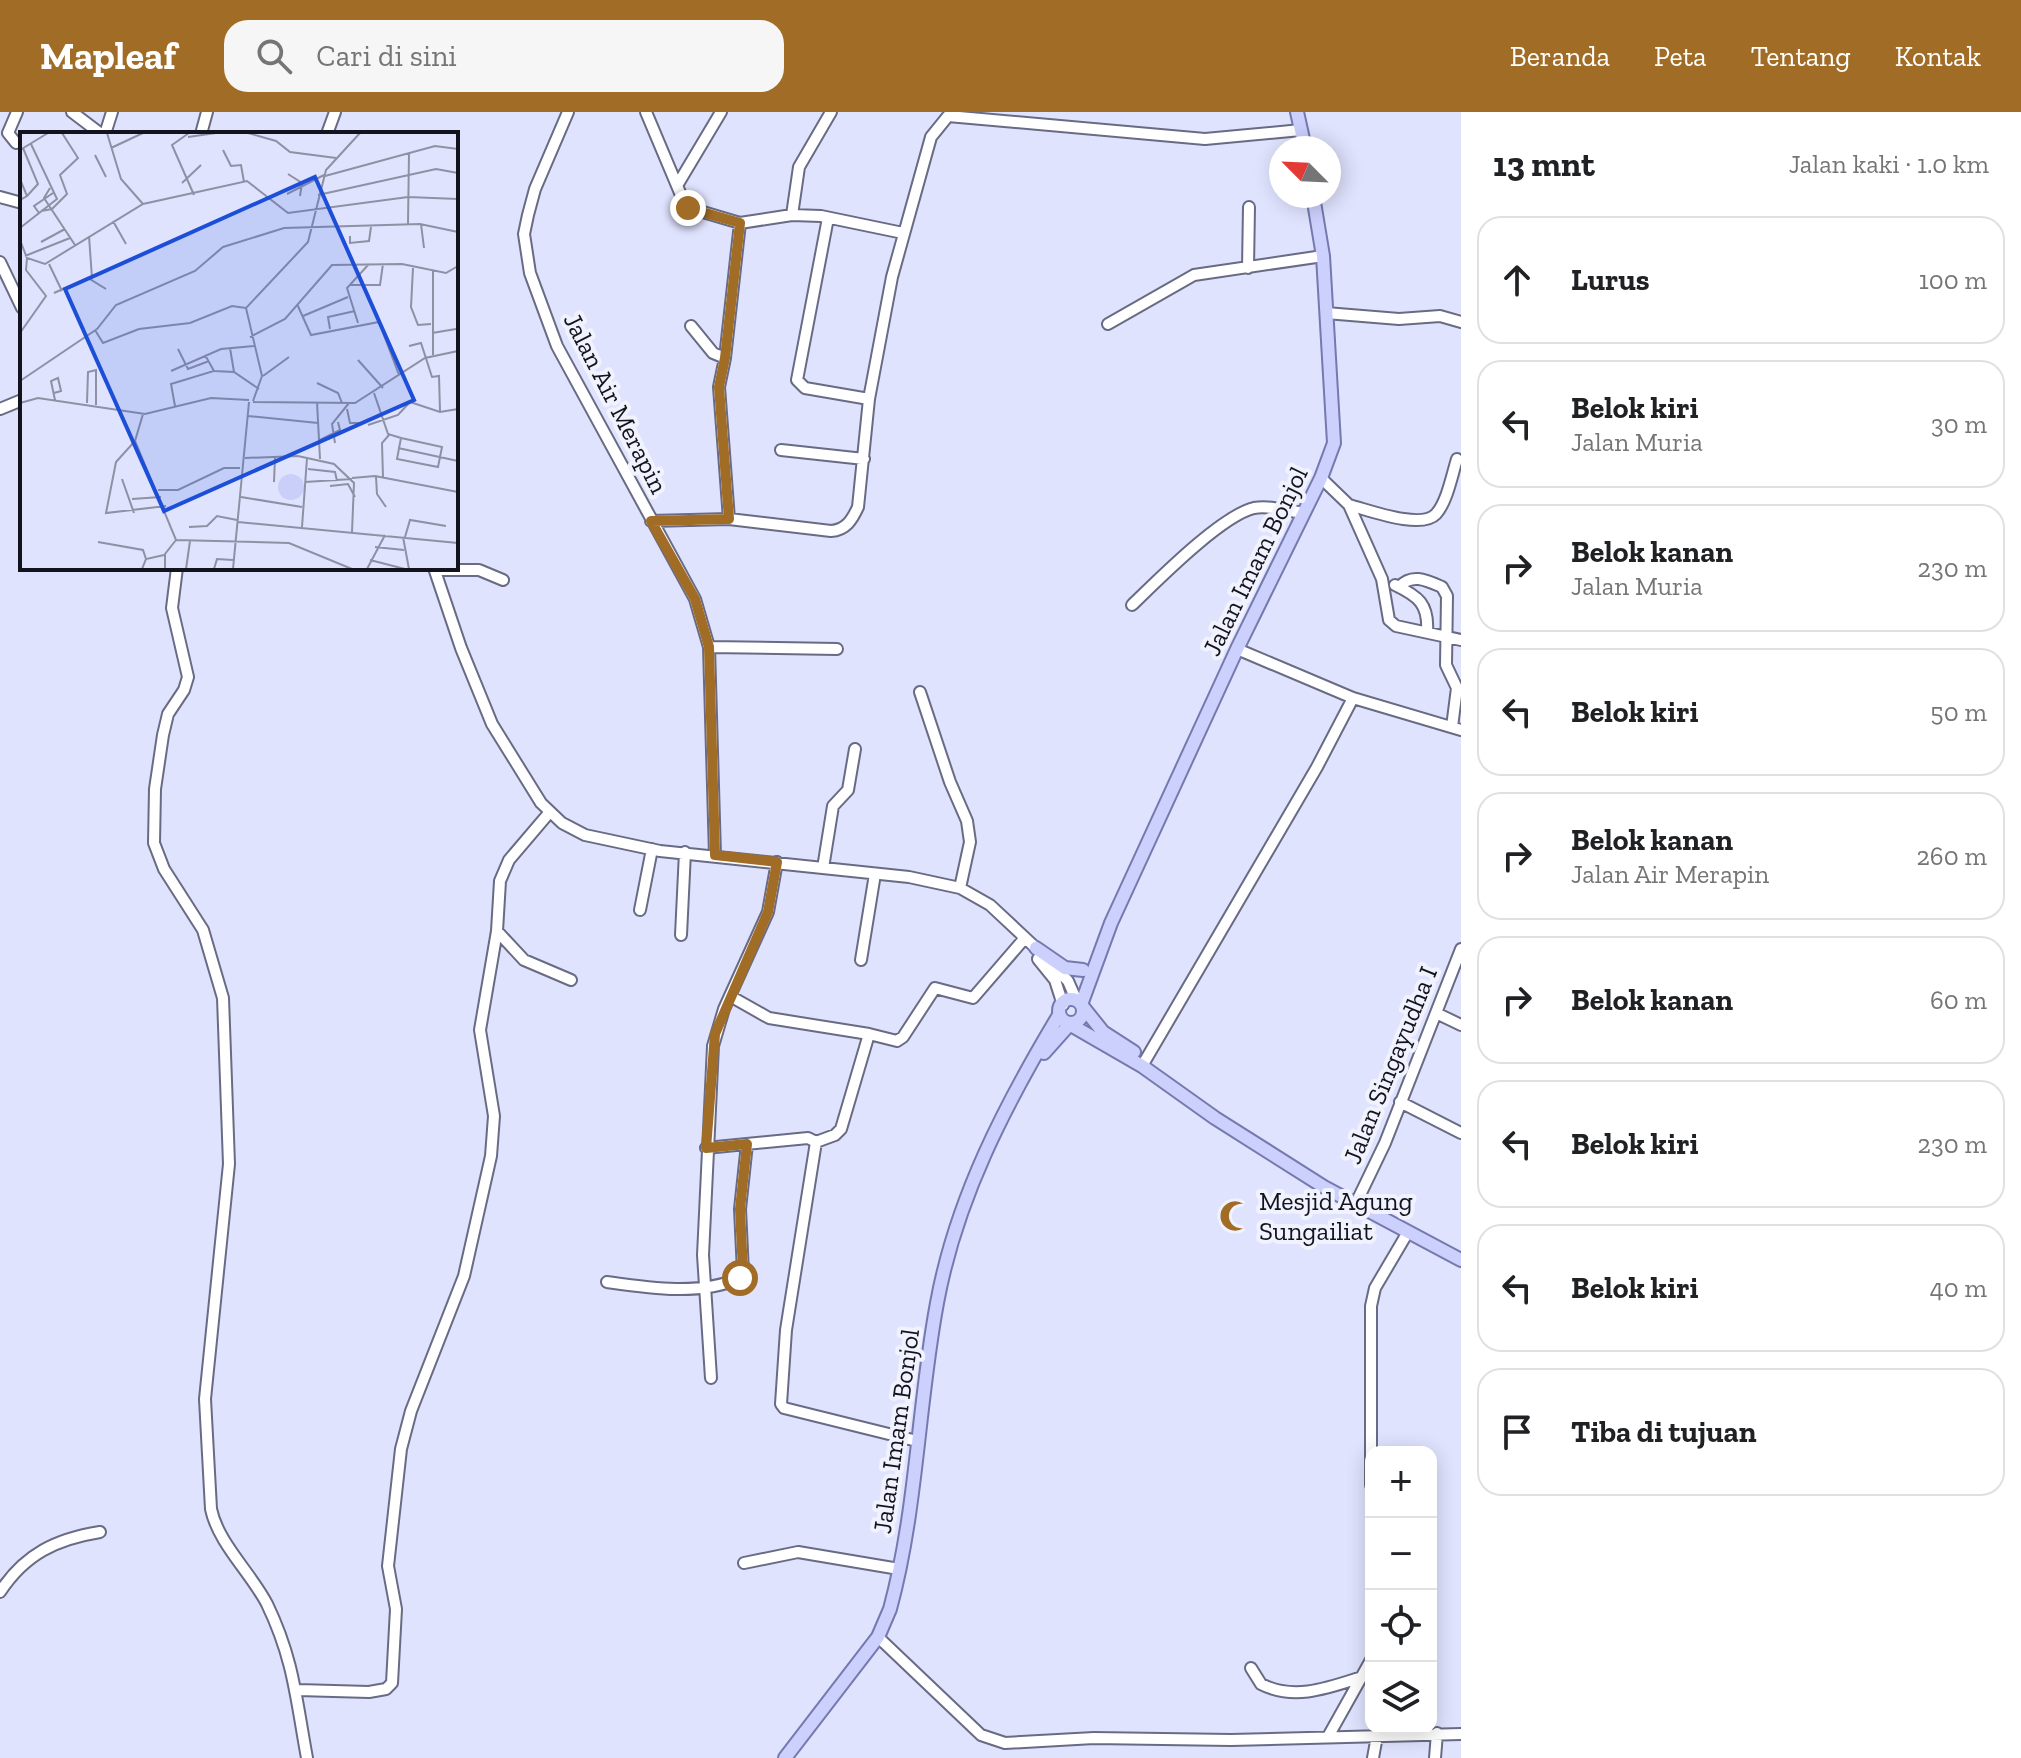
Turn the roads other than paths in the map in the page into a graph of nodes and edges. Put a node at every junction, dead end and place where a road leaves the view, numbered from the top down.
1 (17, 112) edge
2 (72, 112) edge
3 (112, 112) edge
4 (207, 112) edge
5 (335, 112) edge
6 (568, 112) edge
7 (646, 112) edge
8 (721, 112) edge
9 (831, 112) edge
10 (1297, 112) edge
11 (1301, 130) junction
12 (100, 132) edge
13 (104, 132) edge
14 (202, 132) edge
15 (328, 132) edge
16 (1302, 136) edge
17 (16, 143) dead end
18 (678, 184) junction
19 (0, 200) edge
20 (20, 203) edge
21 (1249, 207) dead end
22 (1315, 208) edge
23 (792, 215) junction
24 (828, 218) junction
25 (740, 223) junction
26 (903, 233) junction
27 (1323, 256) junction
28 (0, 262) edge
29 (1248, 268) junction
30 (20, 304) edge
31 (1326, 313) junction
32 (1461, 322) edge
33 (1108, 324) dead end
34 (691, 326) dead end
35 (725, 358) junction
36 (869, 399) junction
37 (20, 401) edge
38 (0, 409) edge
39 (781, 450) dead end
40 (864, 459) junction
41 (1457, 459) dead end
42 (1321, 478) junction
43 (1349, 505) junction
44 (1304, 513) junction
45 (729, 519) junction
46 (651, 521) junction
47 (177, 570) edge
48 (435, 570) edge
49 (458, 570) edge
50 (1382, 579) junction
51 (503, 580) dead end
52 (1399, 587) junction
53 (1132, 605) dead end
54 (1427, 632) junction
55 (1446, 636) junction
56 (1461, 640) edge
57 (709, 647) junction
58 (837, 649) dead end
59 (1237, 649) junction
60 (920, 692) dead end
61 (1353, 698) junction
62 (1457, 729) edge
63 (855, 749) dead end
64 (549, 813) junction
65 (652, 849) junction
66 (685, 852) junction
67 (715, 855) junction
68 (777, 862) junction
69 (823, 868) junction
70 (875, 874) junction
71 (960, 888) junction
72 (640, 910) dead end
73 (1111, 923) junction
74 (497, 931) junction
75 (681, 935) dead end
76 (1030, 944) junction
77 (1461, 949) edge
78 (861, 960) dead end
79 (1083, 970) junction
80 (571, 980) dead end
81 (730, 996) junction
82 (1073, 1004) junction
83 (1436, 1013) junction
84 (1070, 1025) junction
85 (1461, 1025) edge
86 (869, 1034) junction
87 (1144, 1063) junction
88 (1015, 1090) junction
89 (1400, 1102) junction
90 (1461, 1133) edge
91 (816, 1142) junction
92 (747, 1144) junction
93 (706, 1148) junction
94 (1359, 1197) junction
95 (1408, 1232) junction
96 (1461, 1252) edge
97 (1461, 1260) edge
98 (607, 1282) dead end
99 (703, 1288) junction
100 (711, 1378) dead end
101 (917, 1441) junction
102 (1371, 1446) edge
103 (100, 1532) dead end
104 (744, 1563) dead end
105 (899, 1569) junction
106 (3, 1580) edge
107 (0, 1592) edge
108 (878, 1637) junction
109 (1370, 1662) edge
110 (1251, 1668) dead end
111 (1362, 1677) junction
112 (298, 1690) junction
113 (1437, 1733) edge
114 (1417, 1734) edge
115 (1437, 1734) edge
116 (1461, 1734) edge
117 (1329, 1735) junction
118 (1377, 1736) junction
119 (1005, 1743) junction
120 (307, 1758) edge
121 (785, 1758) edge
122 (1006, 1758) edge
123 (1373, 1758) edge
124 (1435, 1758) edge

1 - 17 street
2 - 12 street
3 - 13 street
4 - 14 street
5 - 15 street
6 - 46 street, Jalan Air Merapin
7 - 18 street
8 - 18 street
9 - 23 street
10 - 11 main road
11 - 16 main road
11 - 26 street
18 - 25 street
19 - 20 street
21 - 29 street
22 - 27 main road, Jalan Imam Bonjol
23 - 24 street
23 - 25 street
24 - 26 street
24 - 36 street
25 - 35 street
26 - 36 street
27 - 29 street
27 - 31 main road, Jalan Imam Bonjol
28 - 30 street
29 - 33 street
31 - 32 street
31 - 42 main road, Jalan Imam Bonjol
34 - 35 street
35 - 45 street
36 - 40 street
37 - 38 street
39 - 40 street
40 - 45 street
41 - 43 street
42 - 43 street
42 - 44 main road, Jalan Imam Bonjol
43 - 50 street
44 - 53 street
44 - 59 main road, Jalan Imam Bonjol
45 - 46 street
46 - 57 street, Jalan Air Merapin
47 - 112 street
48 - 64 street
49 - 51 street
50 - 52 street
50 - 54 street
52 - 54 street
52 - 55 street
54 - 55 street
55 - 56 street
55 - 62 street
57 - 58 street
57 - 67 street, Jalan Air Merapin
59 - 61 street
59 - 73 main road, Jalan Imam Bonjol
60 - 71 street
61 - 62 street
61 - 87 street
63 - 69 street
64 - 65 street
64 - 74 street
65 - 66 street
65 - 72 street
66 - 67 street
66 - 75 street
67 - 68 street
68 - 69 street
68 - 81 street
69 - 70 street
70 - 71 street
70 - 78 street
71 - 76 street
73 - 79 main road, Jalan Imam Bonjol
73 - 82 main road, Jalan Imam Bonjol
74 - 80 street
74 - 112 street
76 - 79 main road
76 - 82 street
76 - 86 street
77 - 83 street, Jalan Singayudha I
79 - 82 main road, Jalan Imam Bonjol
81 - 86 street
81 - 93 street
82 - 84 main road, Jalan Imam Bonjol
82 - 84 main road
82 - 87 main road
82 - 88 main road, Jalan Imam Bonjol
83 - 85 street
83 - 89 street, Jalan Singayudha I
84 - 87 main road
84 - 88 main road, Jalan Imam Bonjol
86 - 91 street
87 - 94 main road
87 - 95 main road
88 - 101 main road, Jalan Imam Bonjol
89 - 90 street
89 - 94 street, Jalan Singayudha I
91 - 92 street
91 - 101 street
92 - 93 street
92 - 99 street
93 - 99 street
94 - 96 main road
95 - 97 main road
95 - 102 street
98 - 99 street
99 - 100 street
101 - 105 main road, Jalan Imam Bonjol
103 - 106 street
104 - 105 street
105 - 108 main road, Jalan Imam Bonjol
106 - 107 street
108 - 119 street
108 - 121 main road, Jalan Imam Bonjol
109 - 111 street
110 - 111 street
111 - 117 street
112 - 120 street
113 - 116 street
114 - 118 street
115 - 124 street
117 - 118 street
117 - 119 street
118 - 123 street
119 - 122 street

